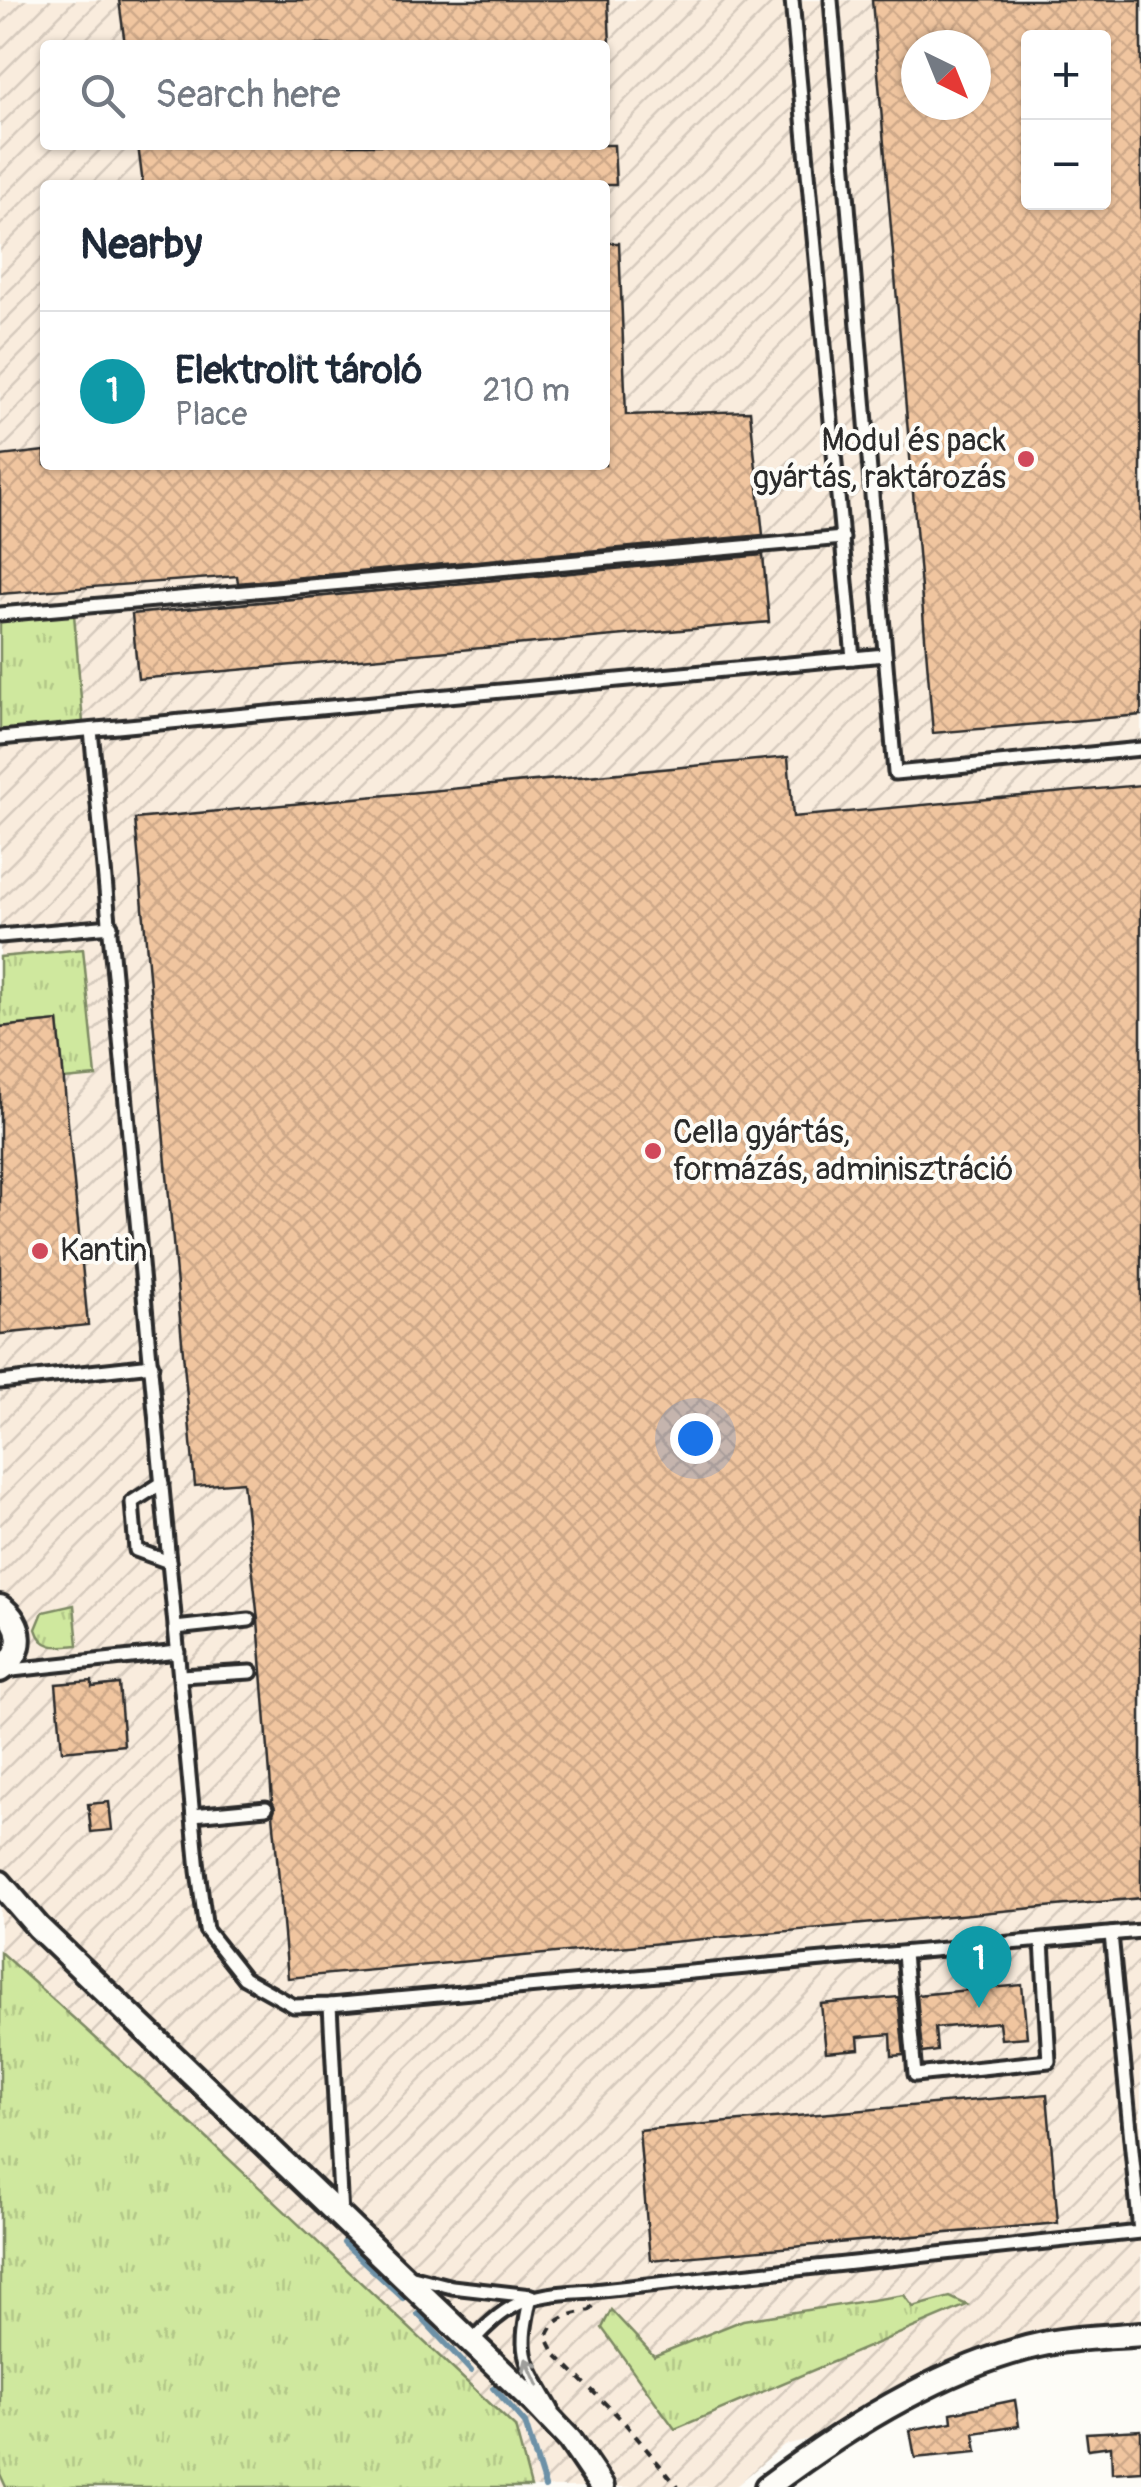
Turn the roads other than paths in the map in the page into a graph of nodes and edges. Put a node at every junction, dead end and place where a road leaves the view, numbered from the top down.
1 (792, 0) edge
2 (831, 0) edge
3 (843, 538) junction
4 (0, 614) edge
5 (885, 654) junction
6 (853, 658) junction
7 (91, 730) junction
8 (0, 738) edge
9 (1141, 749) edge
10 (111, 926) junction
11 (0, 936) edge
12 (152, 1365) junction
13 (0, 1382) edge
14 (162, 1483) junction
15 (169, 1562) junction
16 (0, 1607) edge
17 (249, 1620) dead end
18 (175, 1628) junction
19 (178, 1652) junction
20 (0, 1671) edge
21 (252, 1672) dead end
22 (180, 1676) junction
23 (266, 1808) dead end
24 (193, 1815) junction
25 (0, 1884) edge
26 (1141, 1932) edge
27 (1111, 1934) junction
28 (1042, 1941) junction
29 (904, 1954) junction
30 (330, 2005) junction
31 (340, 2218) junction
32 (395, 2269) junction
33 (532, 2296) junction
34 (1141, 2334) edge
35 (472, 2342) junction
36 (570, 2440) junction
37 (602, 2487) edge
38 (767, 2487) edge

1 - 3 lane
2 - 5 lane
3 - 4 lane
3 - 6 lane
5 - 6 lane
5 - 9 lane
6 - 7 lane
7 - 8 lane
7 - 10 lane
10 - 11 lane
10 - 12 lane
12 - 13 lane
12 - 14 lane
14 - 15 lane
14 - 15 lane
15 - 18 lane
16 - 20 street
17 - 18 lane
18 - 19 lane
19 - 20 lane
19 - 22 lane
21 - 22 lane
22 - 24 lane
23 - 24 lane
24 - 30 lane
25 - 31 street
26 - 27 lane
27 - 28 lane
27 - 33 lane
28 - 29 lane
28 - 29 lane
29 - 30 lane
30 - 31 lane
31 - 32 street
32 - 33 lane
32 - 35 street
33 - 35 lane
36 -> 33 lane
34 - 38 street
35 - 36 street
36 - 37 street

